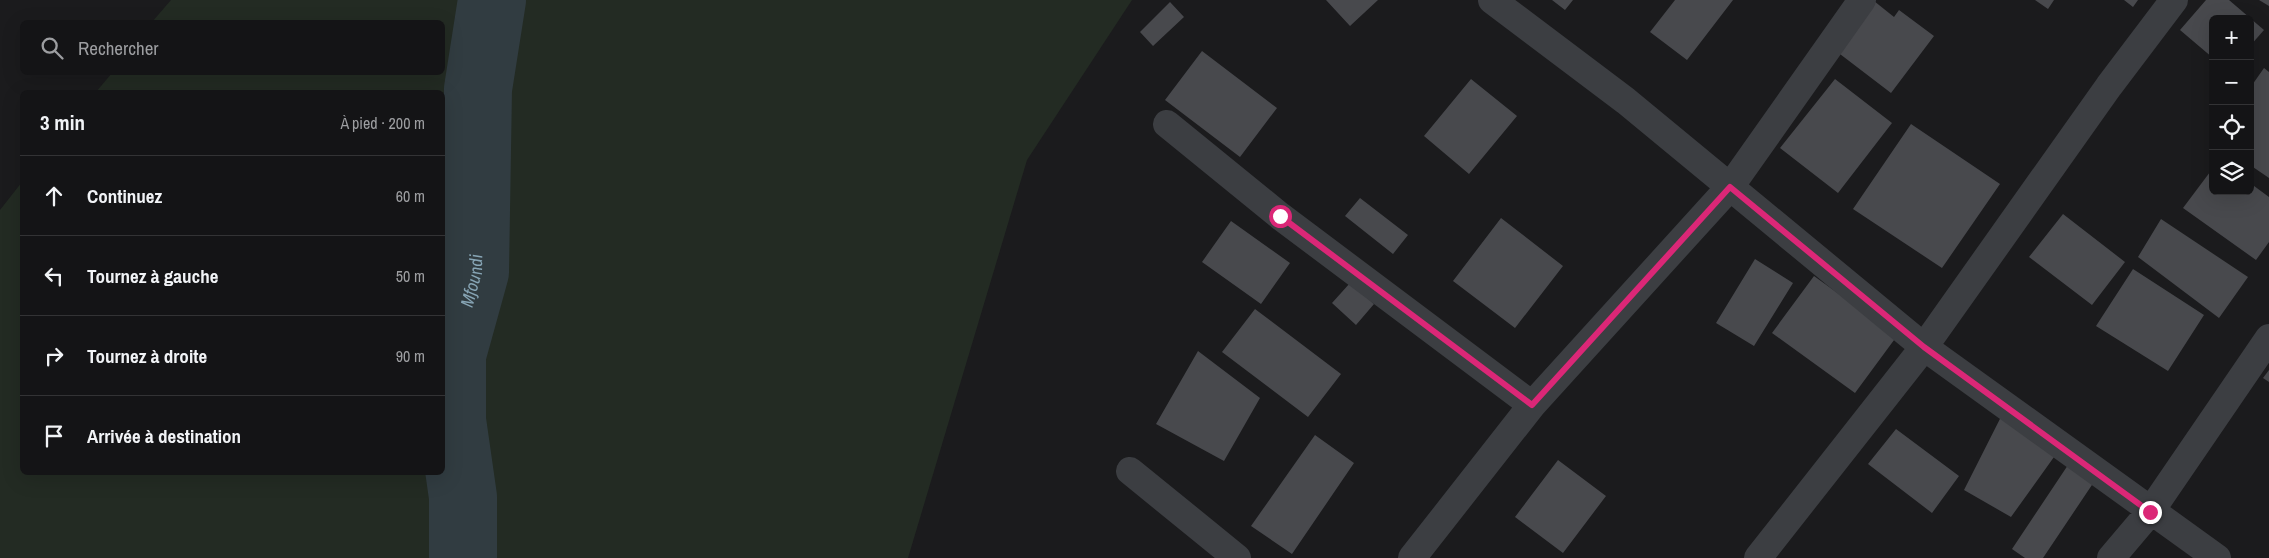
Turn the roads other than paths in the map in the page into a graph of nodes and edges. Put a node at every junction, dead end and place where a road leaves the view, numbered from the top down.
1 (1492, 0) edge
2 (1862, 0) edge
3 (2174, 0) edge
4 (1167, 124) dead end
5 (1730, 187) junction
6 (2269, 338) edge
7 (1924, 347) junction
8 (1532, 405) junction
9 (1130, 471) dead end
10 (2150, 512) junction
11 (1237, 558) edge
12 (1412, 558) edge
13 (1758, 558) edge
14 (2111, 558) edge
15 (2217, 558) edge

1 - 5 street
2 - 5 street
3 - 7 street
4 - 8 street
5 - 7 street
5 - 8 street
6 - 10 street
7 - 10 street
7 - 13 street
8 - 12 street
9 - 11 street
10 - 14 street
10 - 15 street

